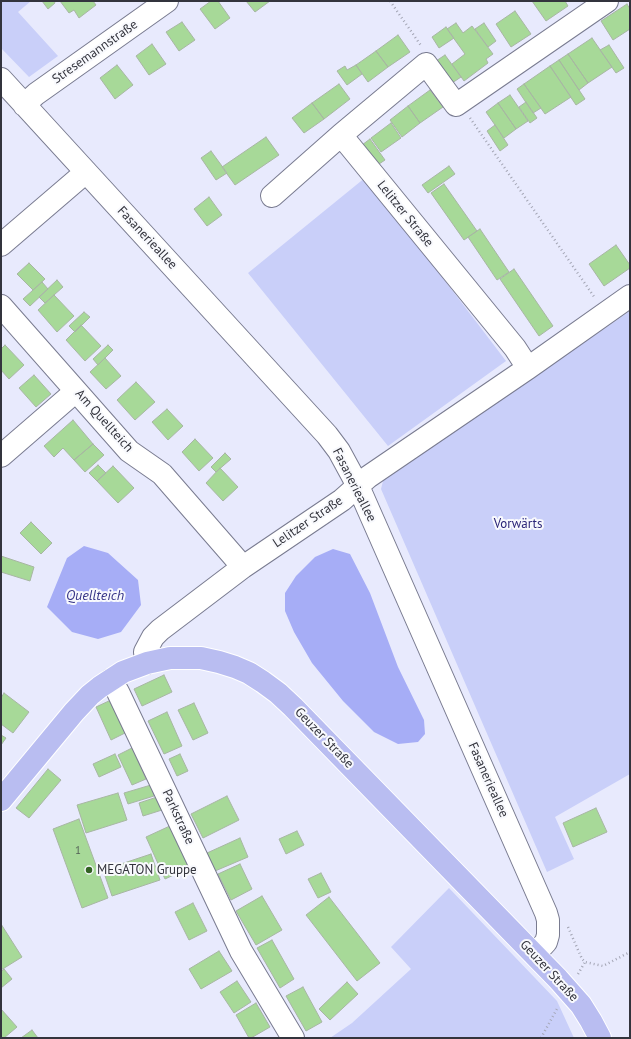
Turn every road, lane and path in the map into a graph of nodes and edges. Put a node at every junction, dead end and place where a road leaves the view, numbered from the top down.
1 (167, 1) edge
2 (390, 1) edge
3 (606, 1) edge
4 (426, 64) junction
5 (9, 93) edge
6 (460, 103) junction
7 (341, 135) junction
8 (86, 172) junction
9 (272, 196) dead end
10 (1, 245) edge
11 (630, 296) edge
12 (1, 306) edge
13 (606, 313) junction
14 (528, 368) junction
15 (76, 391) junction
16 (1, 456) edge
17 (358, 486) junction
18 (242, 566) junction
19 (147, 663) junction
20 (111, 680) junction
21 (1, 800) edge
22 (630, 952) edge
23 (535, 954) junction
24 (582, 959) dead end
25 (568, 990) junction
26 (293, 1038) edge
27 (540, 1038) edge
28 (600, 1038) edge

1 - 5 street, Stresemannstraße
2 - 4 path
3 - 6 street
4 - 6 street
4 - 7 street
5 - 8 street, Fasanerieallee
6 - 13 path
7 - 9 street
7 - 14 street, Lelitzer Straße
8 - 10 street
8 - 17 street, Fasanerieallee
11 - 13 street, Lelitzer Straße
12 - 15 street, Am Quellteich
13 - 14 street, Lelitzer Straße
14 - 17 street, Lelitzer Straße
15 - 16 street
15 - 18 street, Am Quellteich
17 - 18 street, Lelitzer Straße
17 - 23 street, Fasanerieallee
18 - 19 street, Lelitzer Straße
19 - 20 main road, Geuzer Straße
19 - 23 main road, Geuzer Straße
20 - 21 main road, Geuzer Straße
20 - 26 street, Parkstraße
22 - 24 path
23 - 25 main road, Geuzer Straße
25 - 27 path
25 - 28 main road, Geuzer Straße

